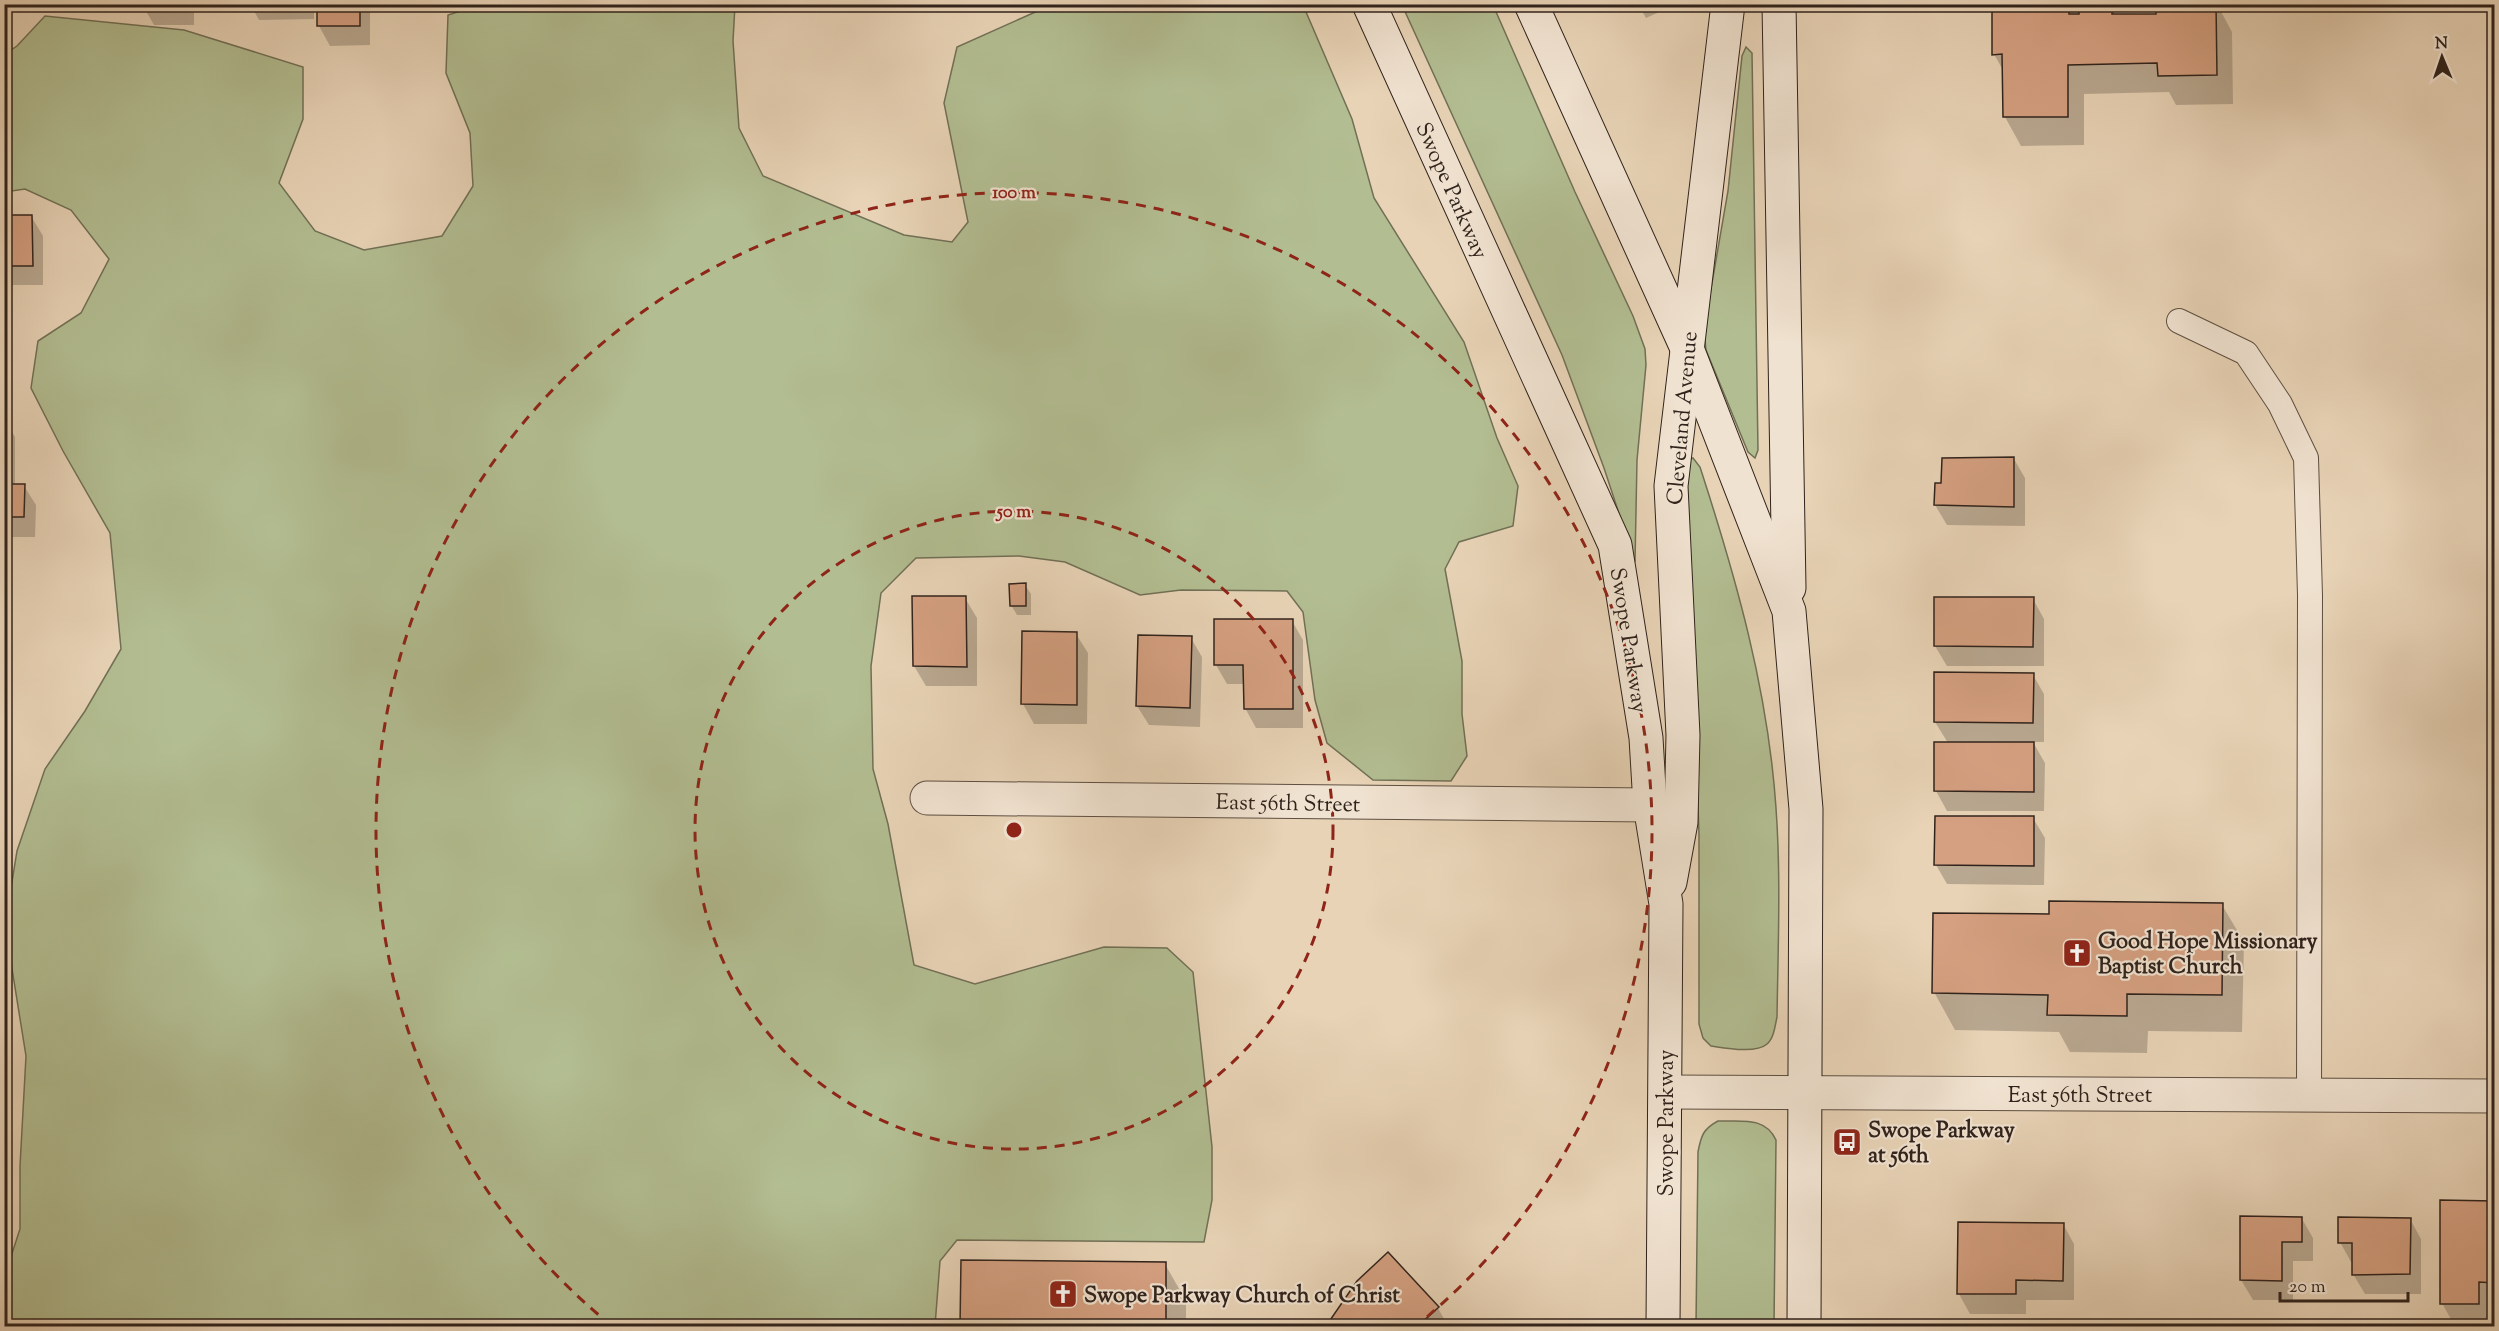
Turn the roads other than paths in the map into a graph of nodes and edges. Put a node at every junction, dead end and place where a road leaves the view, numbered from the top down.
1 (1369, 4) edge
2 (1531, 4) edge
3 (1728, 4) edge
4 (1779, 4) edge
5 (2179, 321) dead end
6 (1686, 346) junction
7 (1789, 611) junction
8 (927, 798) dead end
9 (1650, 805) junction
10 (1666, 904) junction
11 (1666, 1092) junction
12 (1804, 1092) junction
13 (2309, 1095) junction
14 (2494, 1096) edge
15 (1663, 1326) edge
16 (1804, 1326) edge

1 - 9 main road, Swope Parkway
2 - 6 main road
3 - 6 main road, Cleveland Avenue
4 - 7 main road
5 - 13 lane
6 - 7 main road
6 - 10 main road, Cleveland Avenue
7 - 12 main road
8 - 9 main road, East 56th Street
9 - 10 main road, Swope Parkway
10 - 11 main road, Swope Parkway
11 - 12 main road, East 56th Street
11 - 15 main road, Swope Parkway
12 - 13 main road, East 56th Street
12 - 16 main road
13 - 14 main road, East 56th Street

